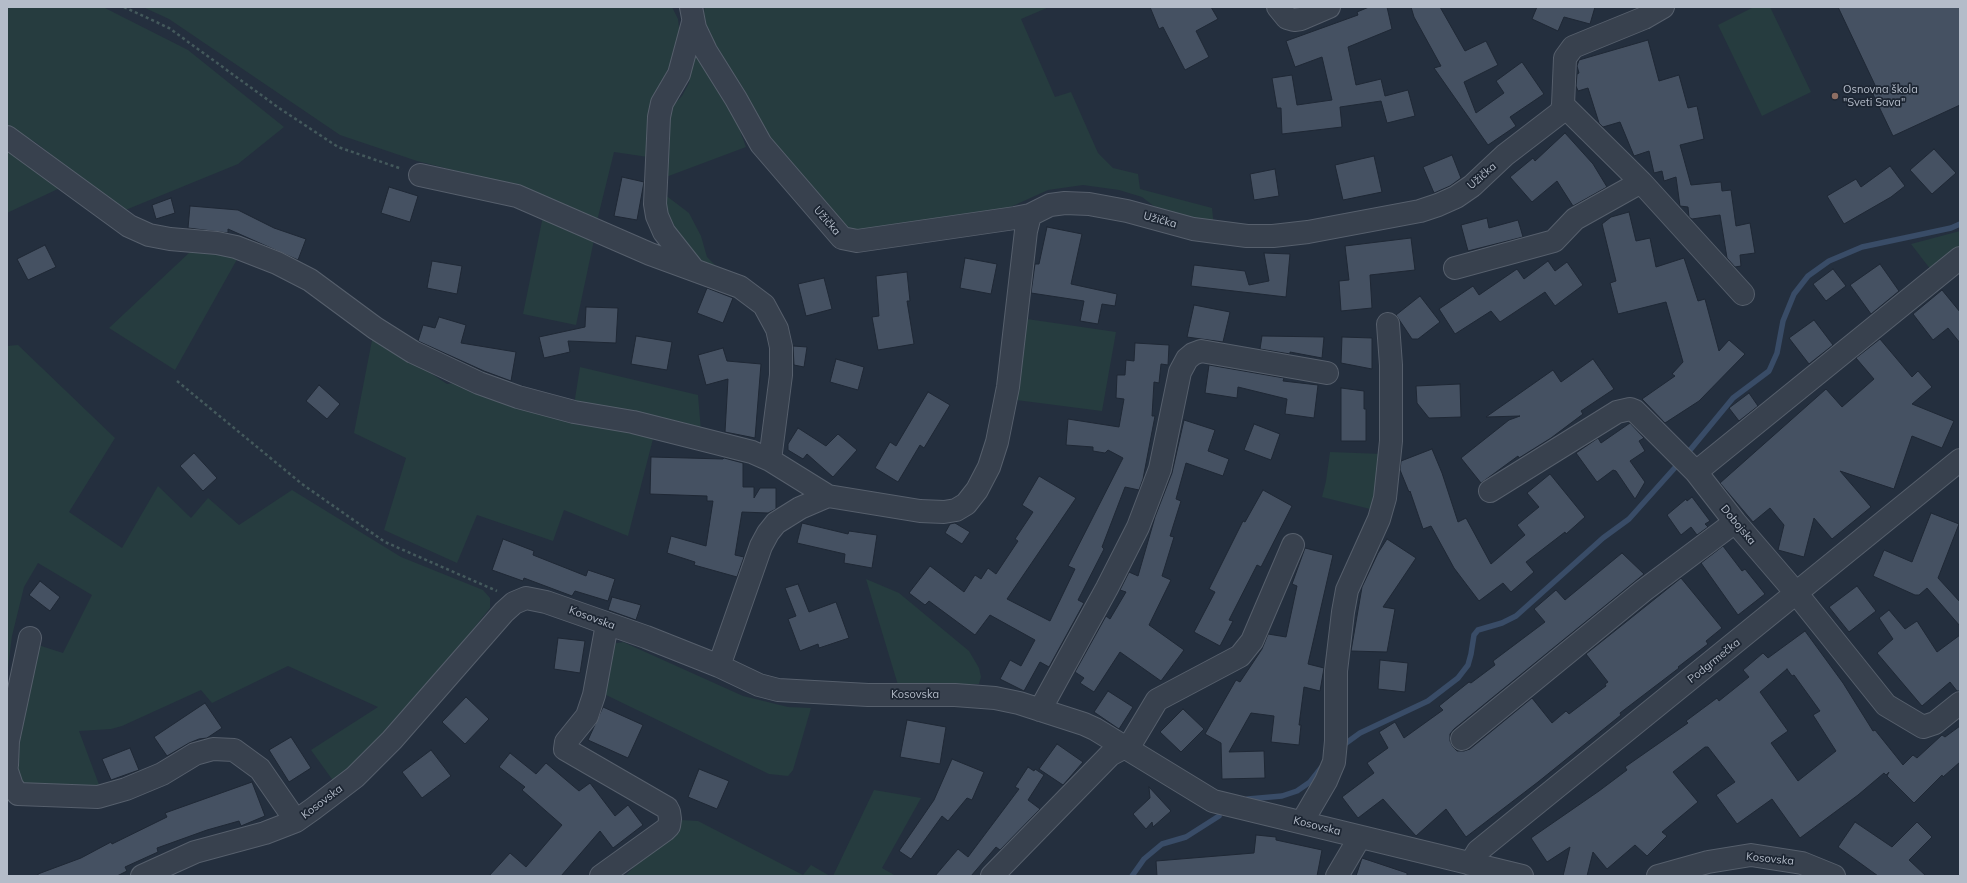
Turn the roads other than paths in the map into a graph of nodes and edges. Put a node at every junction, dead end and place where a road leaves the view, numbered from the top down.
1 (1278, 7) edge
2 (1329, 7) edge
3 (1663, 7) edge
4 (692, 15) edge
5 (1563, 105) junction
6 (7, 137) edge
7 (420, 175) road end
8 (1641, 182) junction
9 (1030, 215) junction
10 (1960, 258) edge
11 (1455, 268) dead end
12 (694, 270) junction
13 (1743, 294) dead end
14 (1388, 324) dead end
15 (1327, 373) dead end
16 (770, 460) junction
17 (1960, 460) edge
18 (1686, 464) junction
19 (1490, 491) dead end
20 (828, 496) junction
21 (1735, 522) junction
22 (1294, 545) dead end
23 (1797, 594) junction
24 (607, 624) junction
25 (30, 638) dead end
26 (718, 666) junction
27 (1960, 703) edge
28 (1040, 710) junction
29 (1462, 739) dead end
30 (1125, 747) junction
31 (7, 765) edge
32 (7, 770) edge
33 (296, 821) junction
34 (1302, 822) junction
35 (1360, 837) junction
36 (1470, 864) junction
37 (1692, 871) edge
38 (142, 876) edge
39 (601, 876) edge
40 (992, 876) edge
41 (1337, 876) edge
42 (1522, 876) edge
43 (1658, 876) edge
44 (1834, 876) edge

1 - 2 street
3 - 5 street
4 - 9 street, Užička
4 - 12 street
5 - 8 street
5 - 9 street, Užička
6 - 16 street
7 - 12 street
8 - 11 street
8 - 13 street
9 - 20 street
10 - 18 street
12 - 16 street
14 - 34 street
15 - 28 street
16 - 20 street
17 - 23 street, Podgrmečka
18 - 19 street, Dobojska
18 - 21 street, Dobojska
20 - 26 street
21 - 23 street, Dobojska
21 - 29 street
22 - 30 street
23 - 27 street, Dobojska
23 - 36 street, Podgrmečka
24 - 26 street, Kosovska
24 - 33 street, Kosovska
24 - 39 street
25 - 31 street
26 - 28 street, Kosovska
28 - 30 street, Kosovska
30 - 34 street, Kosovska
30 - 40 street
32 - 33 street
33 - 38 street, Kosovska
34 - 35 street, Kosovska
35 - 36 street, Kosovska
35 - 41 street
36 - 42 street, Kosovska
37 - 43 street, Kosovska
37 - 44 street, Kosovska

